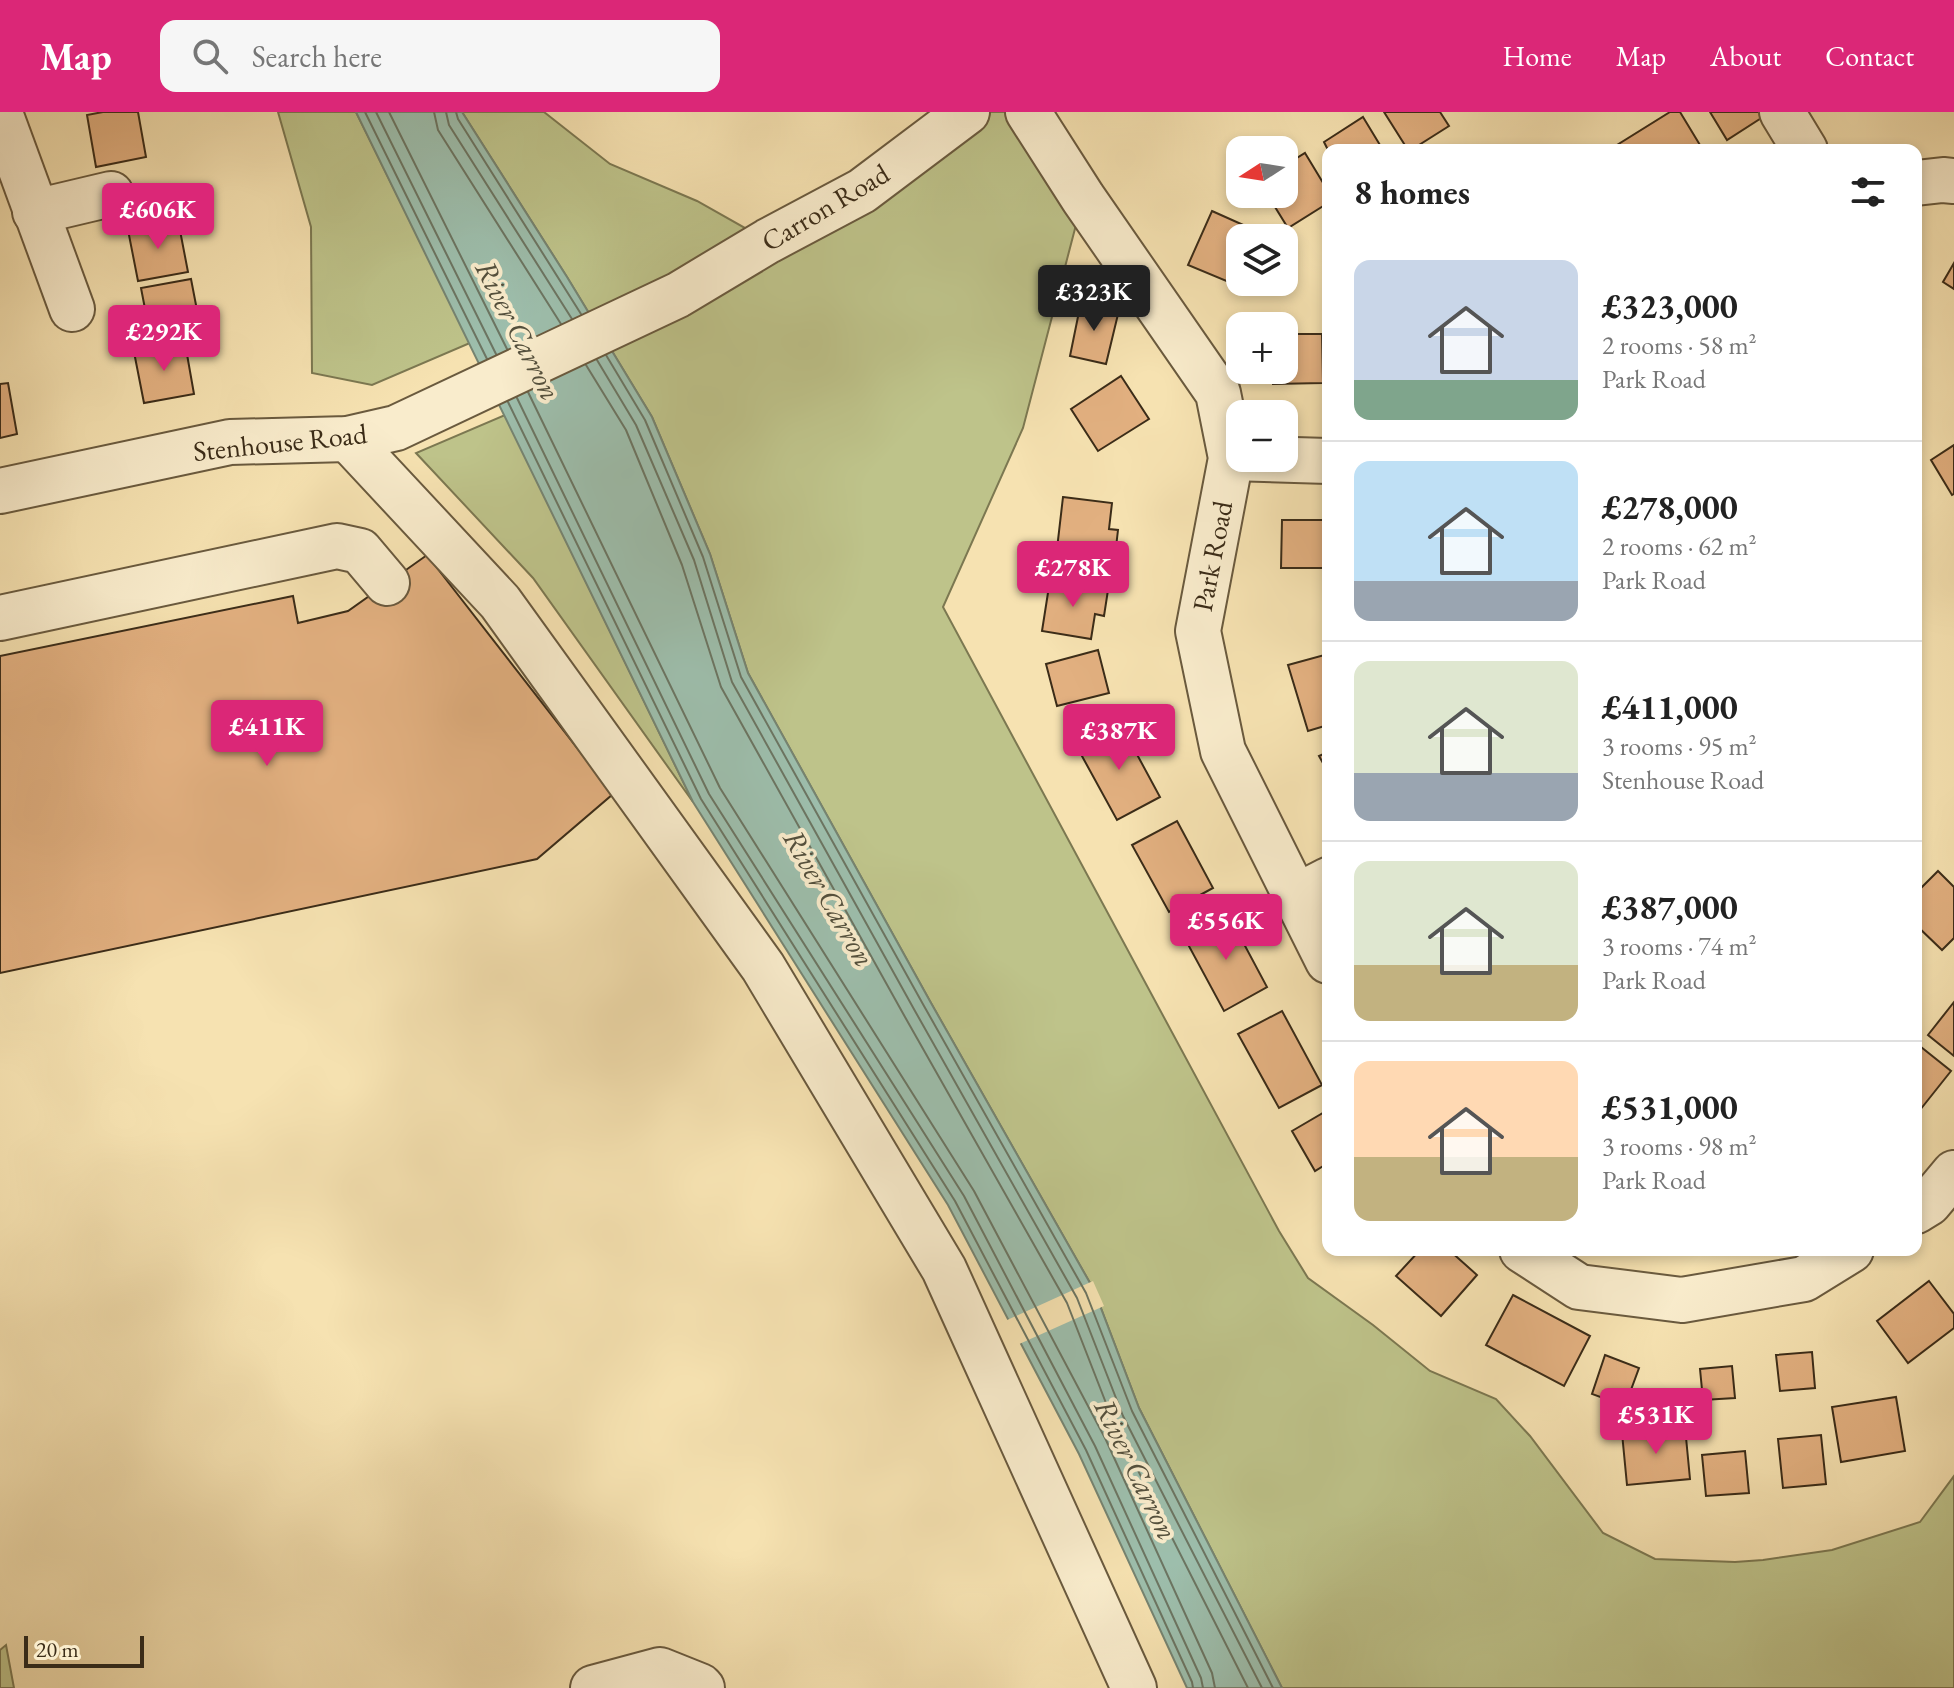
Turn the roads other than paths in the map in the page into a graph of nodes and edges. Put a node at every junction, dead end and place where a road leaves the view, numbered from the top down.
1 (967, 112) edge
2 (1028, 112) edge
3 (1782, 112) edge
4 (0, 113) edge
5 (1801, 144) edge
6 (1954, 181) edge
7 (1922, 182) edge
8 (111, 194) dead end
9 (35, 212) junction
10 (678, 295) joint
11 (72, 309) dead end
12 (1226, 433) edge
13 (348, 439) junction
14 (1298, 460) edge
15 (1322, 461) edge
16 (1228, 472) edge
17 (0, 491) edge
18 (387, 583) dead end
19 (0, 618) edge
20 (1312, 888) edge
21 (1322, 934) edge
22 (1954, 1173) edge
23 (1922, 1207) edge
24 (1531, 1256) edge
25 (1841, 1256) edge
26 (593, 1688) edge
27 (702, 1688) edge
28 (1134, 1688) edge

1 - 10 street, Carron Road
2 - 12 street, Park Road
3 - 5 street
4 - 9 street
6 - 7 street
8 - 9 street
9 - 11 street
10 - 13 street, Stenhouse Road
13 - 17 street, Stenhouse Road
13 - 28 street
14 - 15 street
16 - 20 street, Park Road
18 - 19 street
20 - 21 street, Park Road
22 - 23 street
24 - 25 street
26 - 27 street

